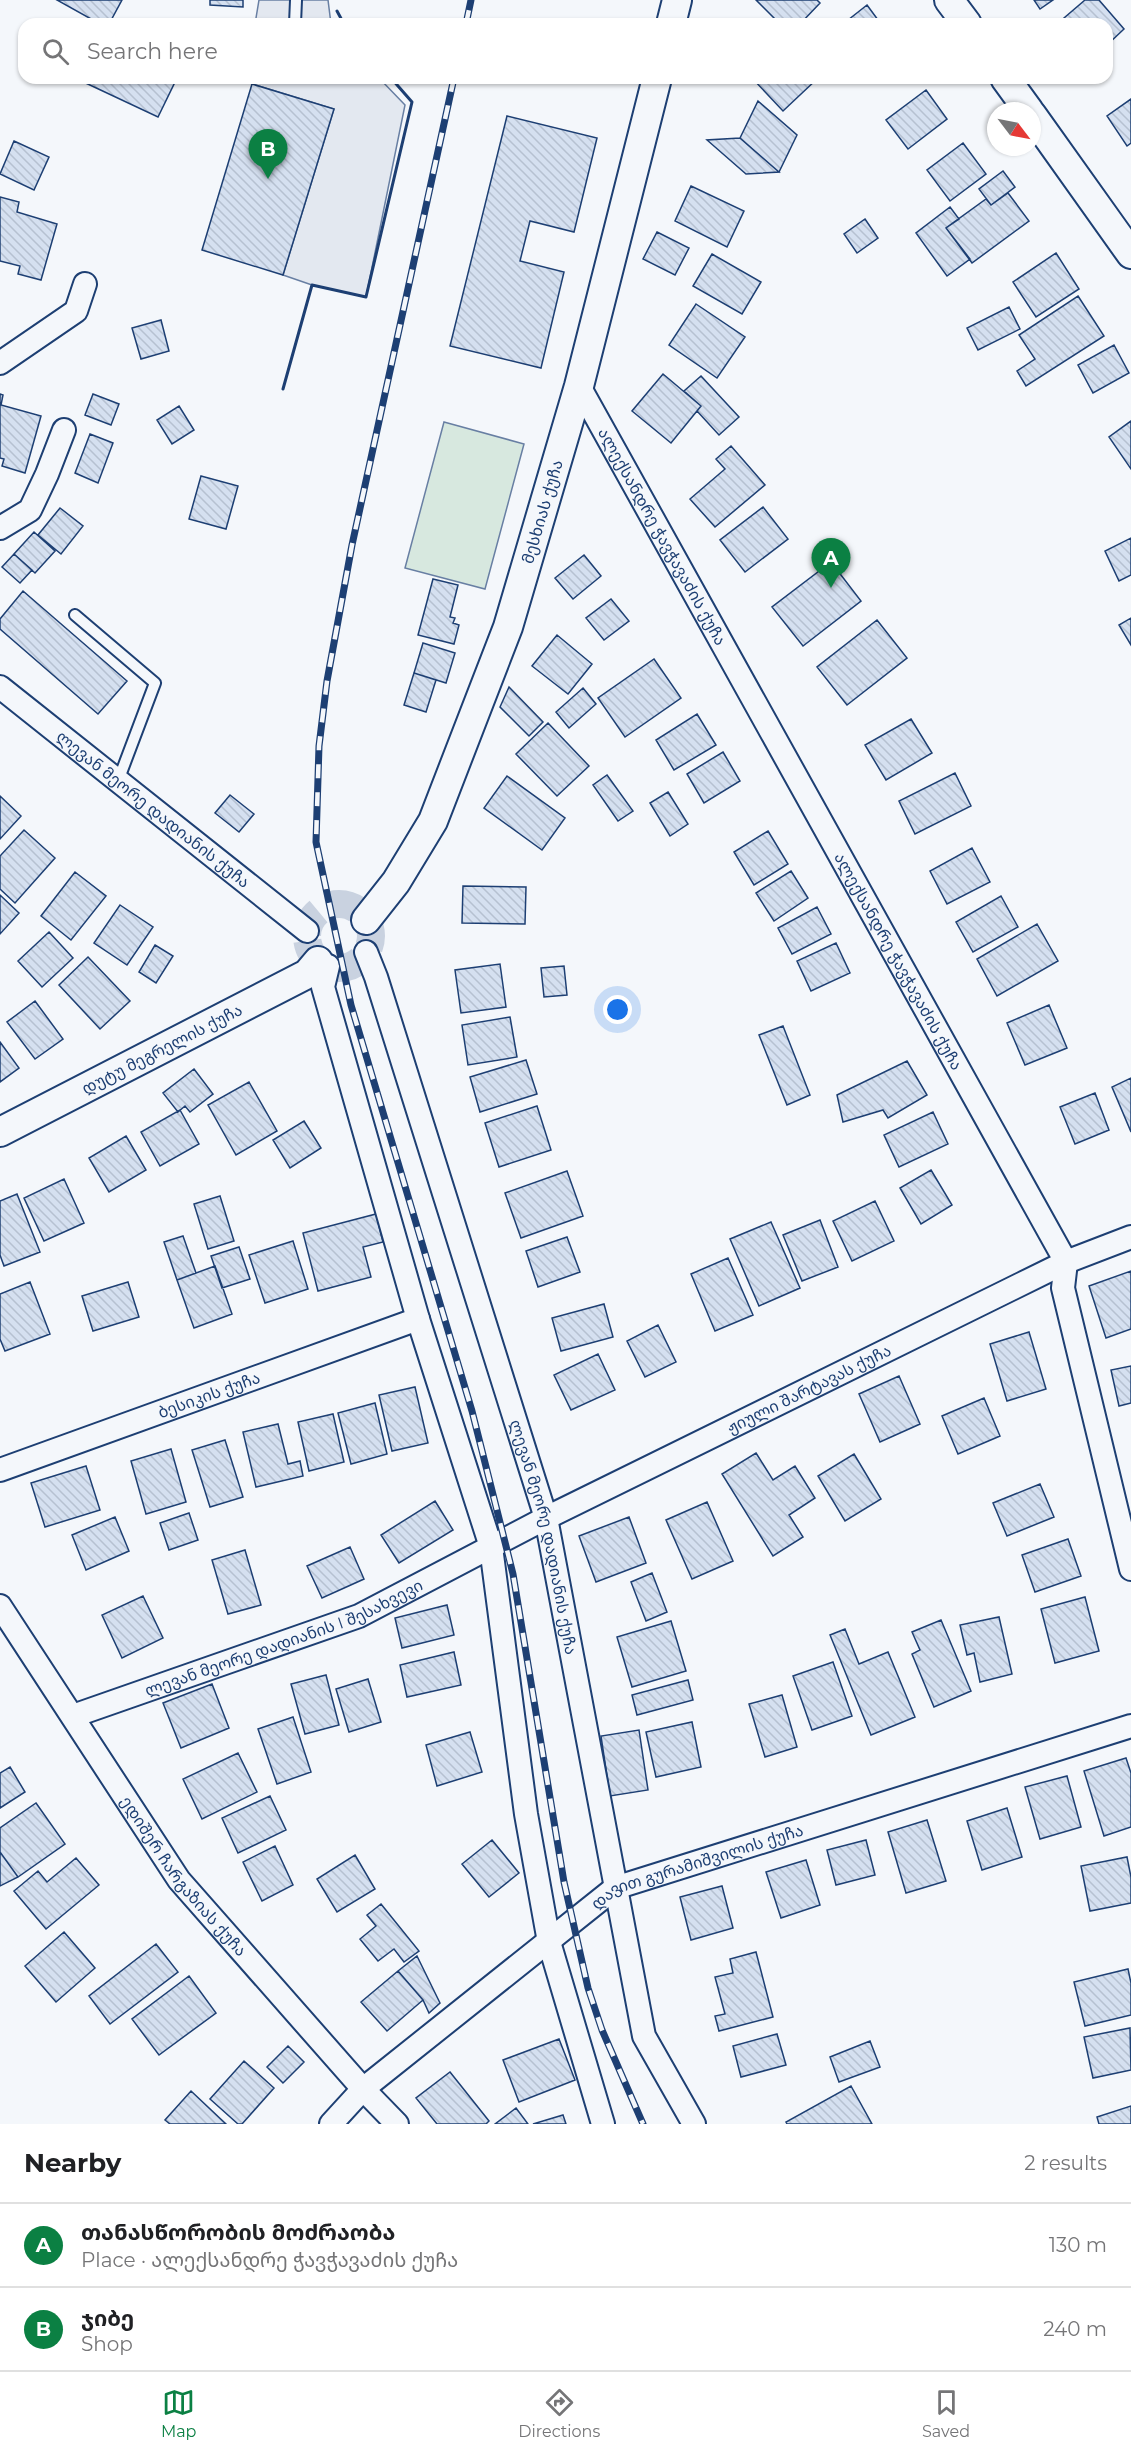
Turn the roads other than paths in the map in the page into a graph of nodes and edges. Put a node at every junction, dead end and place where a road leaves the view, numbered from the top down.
1 (296, 0) edge
2 (676, 0) edge
3 (949, 0) edge
4 (295, 18) edge
5 (672, 18) edge
6 (962, 18) edge
7 (655, 84) edge
8 (1009, 84) edge
9 (1022, 102) edge
10 (1041, 128) edge
11 (1131, 254) edge
12 (85, 284) dead end
13 (0, 363) edge
14 (579, 386) junction
15 (64, 430) dead end
16 (0, 528) edge
17 (75, 615) dead end
18 (0, 687) edge
19 (118, 781) junction
20 (366, 920) tunnel mouth
21 (307, 931) dead end
22 (366, 952) tunnel mouth
23 (323, 963) joint
24 (0, 1132) edge
25 (1131, 1238) edge
26 (1066, 1262) junction
27 (418, 1319) junction
28 (0, 1470) edge
29 (546, 1518) junction
30 (490, 1547) junction
31 (1131, 1569) edge
32 (0, 1606) edge
33 (73, 1716) junction
34 (1131, 1726) edge
35 (615, 1888) junction
36 (549, 1942) junction
37 (363, 2088) junction
38 (331, 2124) edge
39 (397, 2124) edge
40 (603, 2124) edge
41 (694, 2124) edge

1 - 4 lane
2 - 5 street
3 - 6 street
7 - 14 street, მესხიას ქუჩა
8 - 9 street
10 - 11 street
12 - 13 street
14 - 20 street, მესხიას ქუჩა
14 - 26 street, ალექსანდრე ჭავჭავაძის ქუჩა
15 - 16 street
17 - 19 lane
18 - 19 street, ლევან მეორე დადიანის ქუჩა
19 - 21 street, ლევან მეორე დადიანის ქუჩა
22 - 29 street, ლევან მეორე დადიანის ქუჩა
23 - 24 street, დუტუ მეგრელის ქუჩა
23 - 27 street
25 - 26 street, ჟიული შარტავას ქუჩა
26 - 29 street, ჟიული შარტავას ქუჩა
26 - 31 street
27 - 28 street, ბესიკის ქუჩა
27 - 30 street
29 - 30 street, ჟიული შარტავას ქუჩა
29 - 35 street, ლევან მეორე დადიანის ქუჩა
30 - 33 street, ლევან მეორე დადიანის I შესახვევი
30 - 36 street
32 - 33 street, ედიშერ ჩარგაზიას ქუჩა
33 - 37 street, ედიშერ ჩარგაზიას ქუჩა
34 - 35 street, დავით გურამიშვილის ქუჩა
35 - 36 street, დავით გურამიშვილის ქუჩა
35 - 41 street, ლევან მეორე დადიანის ქუჩა
36 - 37 street, დავით გურამიშვილის ქუჩა
36 - 40 street
37 - 38 street, დავით გურამიშვილის ქუჩა
37 - 39 street, ედიშერ ჩარგაზიას ქუჩა

